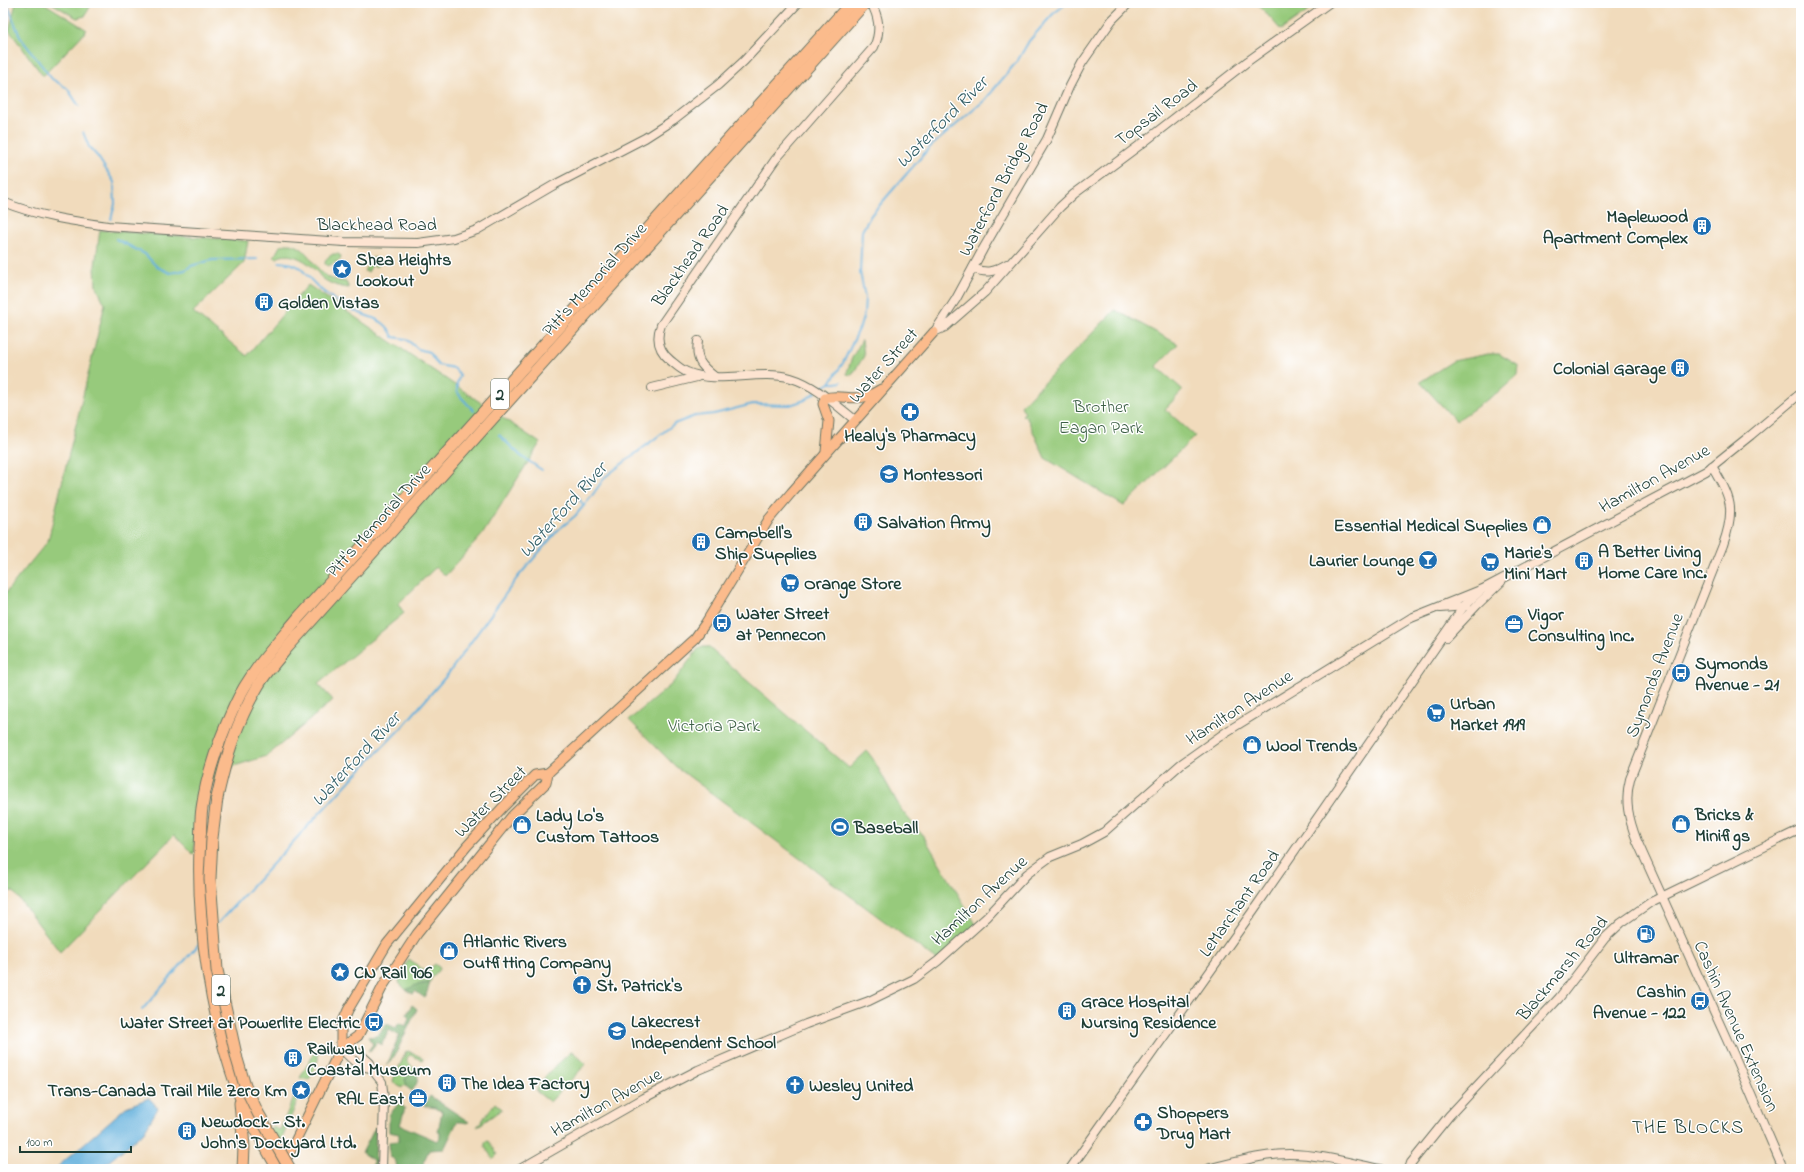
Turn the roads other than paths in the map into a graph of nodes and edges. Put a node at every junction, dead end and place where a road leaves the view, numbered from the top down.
1 (798, 3) edge
2 (1129, 3) edge
3 (1329, 3) edge
4 (870, 6) edge
5 (851, 8) edge
6 (3, 202) edge
7 (1014, 260) junction
8 (973, 268) junction
9 (934, 332) junction
10 (698, 341) dead end
11 (703, 376) junction
12 (715, 377) junction
13 (652, 388) dead end
14 (885, 388) junction
15 (1801, 393) edge
16 (825, 398) junction
17 (855, 420) junction
18 (826, 452) junction
19 (1712, 466) junction
20 (1510, 573) junction
21 (1483, 589) junction
22 (1477, 605) junction
23 (1464, 606) junction
24 (1444, 608) junction
25 (1432, 609) junction
26 (1453, 622) junction
27 (1431, 654) junction
28 (548, 773) junction
29 (1801, 829) edge
30 (1662, 896) junction
31 (341, 1048) junction
32 (239, 1092) junction
33 (243, 1169) edge
34 (279, 1169) edge
35 (290, 1169) edge
36 (382, 1169) edge
37 (520, 1169) edge
38 (1070, 1169) edge
39 (1207, 1169) edge
40 (1380, 1169) edge
41 (1409, 1169) edge
42 (1783, 1169) edge

1 - 6 street, Blackhead Road
2 - 8 street, Waterford Bridge Road
3 - 7 street, Topsail Road
4 - 5 highway, Pitt's Memorial Drive / 2
4 - 11 street, Blackhead Road
5 - 32 highway, Pitt's Memorial Drive / 2
5 - 35 highway, Pitt's Memorial Drive / 2, bridge
7 - 8 street, Topsail Road
7 - 9 street, Topsail Road
8 - 9 street, Waterford Bridge Road
9 - 14 main road, Water Street
10 - 12 street
11 - 12 street, Blackhead Road
11 - 13 street
12 - 16 street, Blackhead Road
14 - 16 main road
14 - 17 main road, Water Street
15 - 19 street, Hamilton Avenue
16 - 17 street, Blackhead Road
16 - 18 main road
17 - 18 main road, Water Street
18 - 28 main road, Water Street
19 - 20 street, Hamilton Avenue
19 - 30 street, Symonds Avenue
20 - 21 street, Hamilton Avenue
20 - 22 street, Hamilton Avenue
21 - 23 street, LeMarchant Road
21 - 25 street, Hamilton Avenue
22 - 23 street, Hamilton Avenue
22 - 27 street, LeMarchant Road
23 - 24 street, Hamilton Avenue
23 - 26 street, LeMarchant Road
24 - 25 street, Hamilton Avenue
24 - 26 street
25 - 37 street, Hamilton Avenue
26 - 27 street, LeMarchant Road
27 - 38 street, LeMarchant Road
28 - 31 main road, Water Street
28 - 31 main road, Water Street
29 - 30 street, Blackmarsh Road
30 - 41 street, Blackmarsh Road
30 - 42 street, Cashin Avenue Extension
31 - 34 main road
31 - 36 street
32 - 33 highway
32 - 34 highway, Pitt's Memorial Drive / 2
39 - 40 street

